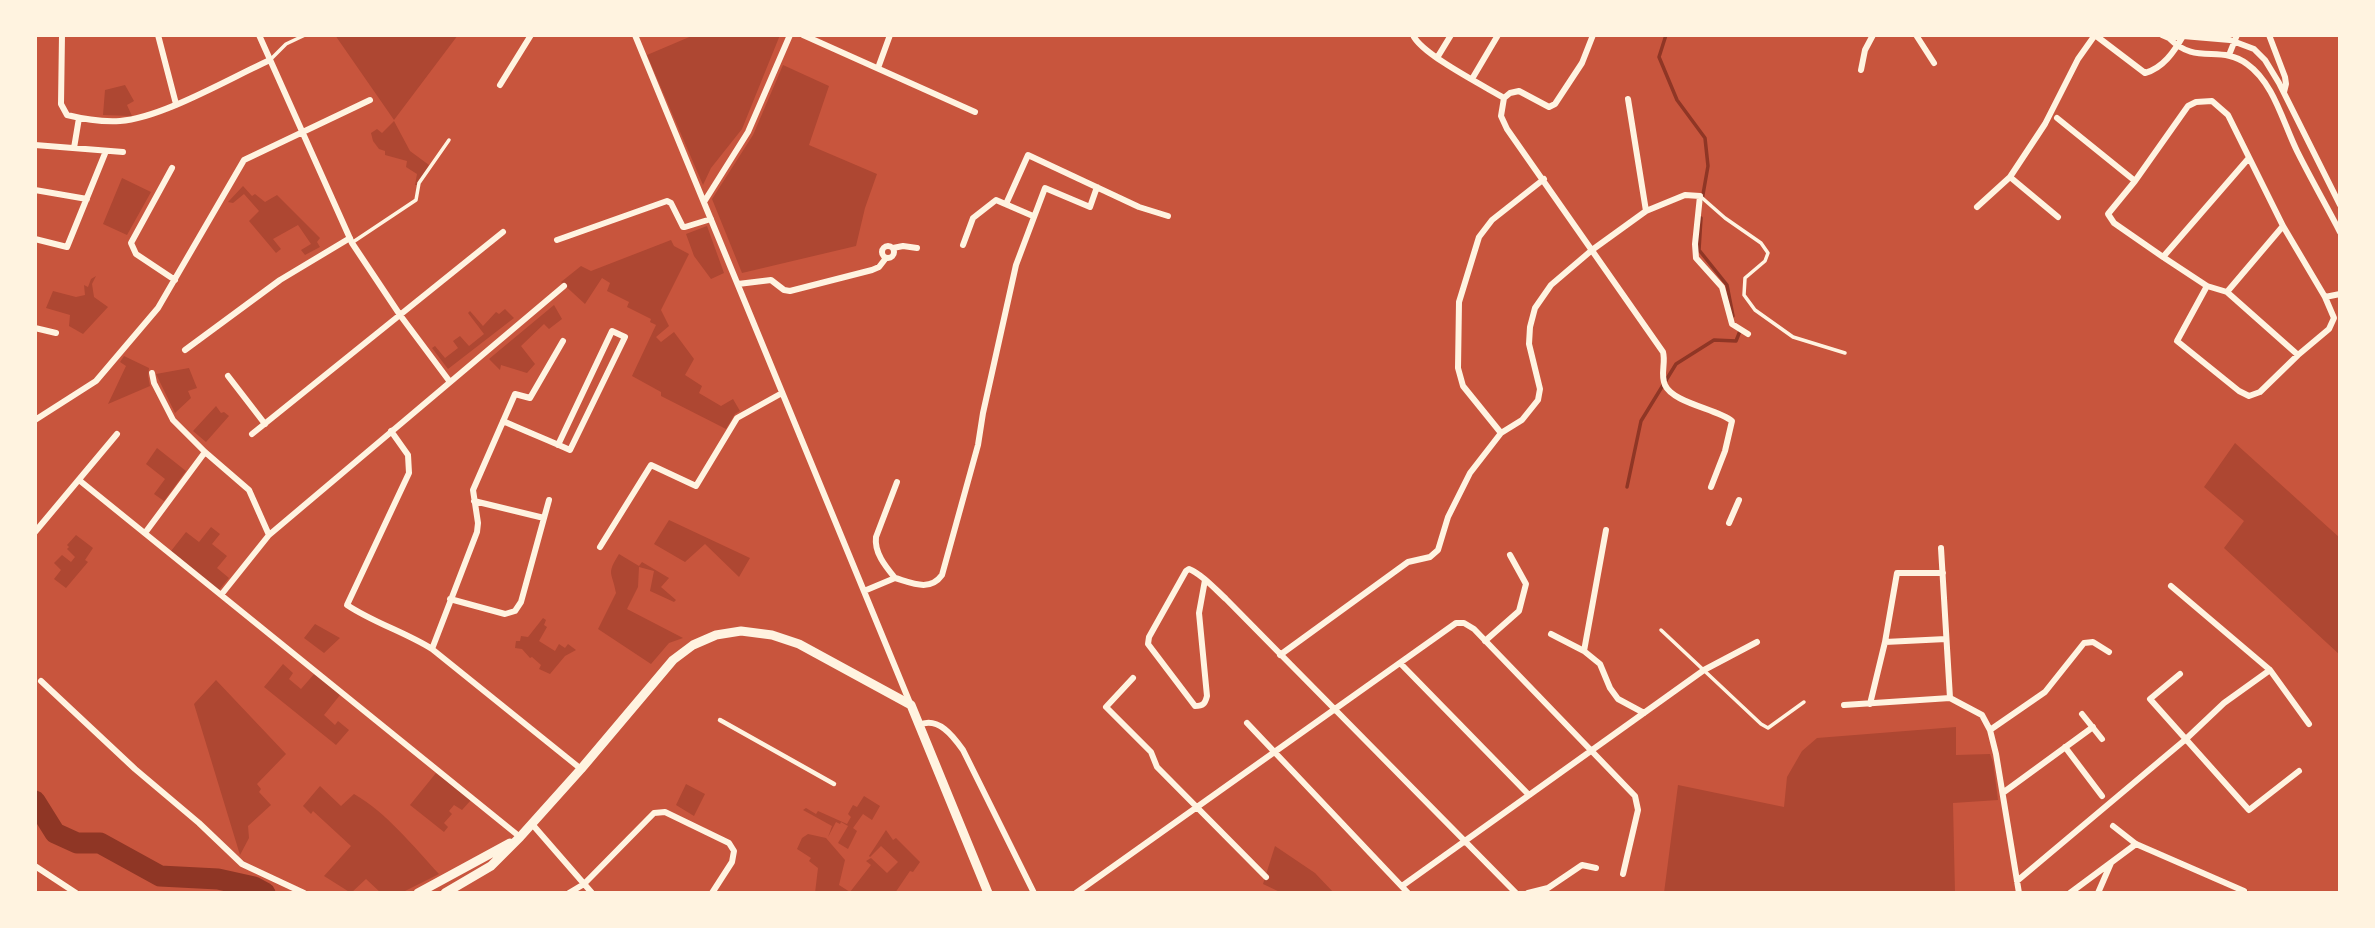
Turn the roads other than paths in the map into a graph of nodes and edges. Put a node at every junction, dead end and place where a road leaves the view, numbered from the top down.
1 (62, 35) edge
2 (158, 35) edge
3 (259, 35) edge
4 (305, 35) edge
5 (531, 35) edge
6 (635, 35) edge
7 (790, 35) edge
8 (803, 35) edge
9 (890, 35) edge
10 (1413, 35) edge
11 (1451, 35) edge
12 (1498, 35) edge
13 (1593, 35) edge
14 (1873, 35) edge
15 (1916, 35) edge
16 (2095, 35) edge
17 (2269, 35) edge
18 (2183, 36) edge
19 (2165, 37) edge
20 (2236, 38) edge
21 (2177, 47) junction
22 (2229, 55) junction
23 (1437, 58) junction
24 (270, 60) junction
25 (1934, 63) dead end
26 (878, 68) junction
27 (1861, 70) dead end
28 (1472, 79) junction
29 (500, 85) dead end
30 (2284, 92) junction
31 (2272, 97) junction
32 (1504, 99) junction
33 (1629, 99) dead end
34 (370, 100) dead end
35 (176, 104) junction
36 (975, 112) dead end
37 (79, 118) junction
38 (2057, 118) dead end
39 (303, 133) junction
40 (449, 140) dead end
41 (35, 145) edge
42 (74, 148) junction
43 (106, 151) junction
44 (123, 152) dead end
45 (2248, 159) junction
46 (172, 168) dead end
47 (2010, 177) junction
48 (1544, 179) junction
49 (2135, 181) junction
50 (1097, 187) junction
51 (35, 190) edge
52 (1701, 197) junction
53 (87, 199) junction
54 (704, 202) junction
55 (1006, 204) junction
56 (2340, 205) edge
57 (1977, 208) dead end
58 (1646, 211) junction
59 (1033, 216) junction
60 (1168, 216) dead end
61 (2058, 216) dead end
62 (711, 219) junction
63 (2283, 226) junction
64 (503, 232) dead end
65 (2340, 232) edge
66 (35, 239) edge
67 (351, 240) junction
68 (557, 240) dead end
69 (963, 245) dead end
70 (917, 248) dead end
71 (1592, 250) junction
72 (2163, 257) junction
73 (175, 280) junction
74 (738, 284) junction
75 (564, 286) dead end
76 (2207, 286) junction
77 (2227, 292) junction
78 (2340, 294) edge
79 (2325, 297) junction
80 (400, 315) junction
81 (2337, 318) edge
82 (35, 328) edge
83 (56, 333) dead end
84 (1745, 333) dead end
85 (563, 341) dead end
86 (185, 351) dead end
87 (1844, 353) dead end
88 (2298, 355) junction
89 (152, 373) dead end
90 (228, 376) dead end
91 (450, 382) junction
92 (782, 393) junction
93 (35, 420) edge
94 (503, 421) junction
95 (265, 424) junction
96 (391, 432) junction
97 (1501, 433) junction
98 (117, 434) dead end
99 (252, 434) dead end
100 (558, 445) junction
101 (205, 452) junction
102 (79, 480) junction
103 (897, 482) dead end
104 (1711, 487) dead end
105 (549, 500) dead end
106 (1738, 500) dead end
107 (474, 501) junction
108 (544, 518) junction
109 (1730, 523) dead end
110 (1606, 530) dead end
111 (35, 532) edge
112 (145, 533) junction
113 (269, 534) junction
114 (600, 547) dead end
115 (1941, 548) dead end
116 (1510, 555) dead end
117 (1943, 573) junction
118 (895, 578) junction
119 (1205, 580) junction
120 (2171, 586) dead end
121 (864, 591) junction
122 (221, 595) junction
123 (450, 599) junction
124 (1661, 630) dead end
125 (1551, 634) dead end
126 (1947, 639) junction
127 (1485, 641) junction
128 (1757, 642) dead end
129 (1885, 642) junction
130 (432, 649) junction
131 (1584, 651) junction
132 (2109, 652) dead end
133 (1280, 655) junction
134 (1400, 663) junction
135 (1704, 670) junction
136 (2270, 670) junction
137 (2180, 674) dead end
138 (1133, 678) dead end
139 (41, 681) dead end
140 (1950, 698) junction
141 (1804, 702) dead end
142 (1870, 704) junction
143 (911, 705) junction
144 (1843, 705) dead end
145 (1335, 710) junction
146 (1644, 713) junction
147 (2082, 714) dead end
148 (720, 720) dead end
149 (1247, 723) dead end
150 (2309, 723) dead end
151 (919, 725) junction
152 (2093, 727) junction
153 (1990, 730) junction
154 (2102, 739) dead end
155 (2186, 739) junction
156 (2065, 747) junction
157 (1592, 750) junction
158 (1274, 752) junction
159 (581, 769) junction
160 (2299, 771) dead end
161 (834, 784) dead end
162 (2004, 792) junction
163 (1530, 795) junction
164 (2102, 796) dead end
165 (1197, 807) junction
166 (532, 824) junction
167 (2113, 826) dead end
168 (520, 837) junction
169 (1465, 842) junction
170 (2136, 844) junction
171 (2112, 861) junction
172 (35, 866) edge
173 (1596, 868) dead end
174 (1623, 874) dead end
175 (1266, 877) dead end
176 (2017, 881) junction
177 (584, 884) junction
178 (1402, 886) junction
179 (985, 891) edge
180 (2244, 891) dead end
181 (76, 893) edge
182 (304, 893) edge
183 (418, 893) edge
184 (445, 893) edge
185 (569, 893) edge
186 (592, 893) edge
187 (712, 893) edge
188 (1034, 893) edge
189 (1076, 893) edge
190 (1408, 893) edge
191 (1516, 893) edge
192 (1528, 893) edge
193 (2019, 893) edge
194 (2070, 893) edge
195 (2098, 893) edge

1 - 37 street
2 - 35 street
3 - 24 street
4 - 24 lane
5 - 29 street
6 - 54 street
7 - 54 street
8 - 26 street
9 - 26 street
10 - 23 street
11 - 23 street
12 - 28 street
13 - 32 street
14 - 27 street
15 - 25 street
16 - 21 street
16 - 47 street
17 - 30 street
18 - 19 street
18 - 20 street
18 - 21 street
19 - 21 street
20 - 22 street
20 - 30 street
21 - 22 street
22 - 31 street
23 - 28 street
24 - 35 street
24 - 39 street
26 - 36 street
28 - 32 street
30 - 31 street
30 - 56 street
31 - 65 street
32 - 48 street
33 - 58 street
34 - 39 street
35 - 37 street
37 - 42 street
38 - 49 street
39 - 67 street
39 - 73 street
40 - 67 lane
41 - 42 street
42 - 43 street
43 - 44 street
43 - 53 street
45 - 49 street
45 - 63 street
45 - 72 street
46 - 73 street
47 - 57 street
47 - 61 street
48 - 71 street
48 - 97 street
49 - 72 street
50 - 55 street
50 - 59 street
50 - 60 street
51 - 53 street
52 - 58 street
52 - 84 street
52 - 87 lane
53 - 66 street
54 - 62 street
55 - 59 street
55 - 69 street
58 - 71 street
59 - 118 street
62 - 68 street
62 - 74 street
63 - 77 street
63 - 79 street
64 - 80 street
67 - 80 street
67 - 86 street
70 - 74 street
71 - 97 street
71 - 104 street
72 - 76 street
73 - 93 street
74 - 92 street
75 - 91 street
76 - 77 street
76 - 88 street
77 - 88 street
78 - 79 street
79 - 81 street
80 - 91 street
80 - 95 street
81 - 88 street
82 - 83 street
85 - 94 street
89 - 101 street
90 - 95 street
91 - 96 street
92 - 114 street
92 - 121 street
94 - 100 street
94 - 107 street
95 - 99 street
96 - 113 street
96 - 130 street
97 - 133 street
98 - 102 street
100 - 100 street
101 - 112 street
101 - 113 street
102 - 111 street
102 - 112 street
103 - 118 street
105 - 108 street
106 - 109 street
107 - 108 street
107 - 123 street
108 - 123 street
110 - 131 street
112 - 122 street
113 - 122 street
115 - 117 street
116 - 127 street
117 - 126 street
117 - 129 street
118 - 121 street
119 - 119 street
119 - 133 street
120 - 136 street
121 - 143 street
122 - 168 street
123 - 130 street
124 - 135 lane
125 - 131 street
126 - 129 street
126 - 140 street
127 - 134 street
127 - 157 street
128 - 135 street
129 - 142 street
130 - 159 street
131 - 146 street
132 - 153 street
133 - 145 street
134 - 145 street
134 - 163 street
135 - 141 lane
135 - 146 street
136 - 150 street
136 - 155 street
137 - 155 street
138 - 165 street
139 - 182 street
140 - 142 street
140 - 153 street
142 - 144 street
143 - 151 main road
143 - 159 main road
145 - 158 street
145 - 169 street
146 - 157 street
147 - 152 street
148 - 161 street
149 - 158 street
151 - 179 main road
151 - 188 street
152 - 154 street
152 - 156 street
153 - 162 street
155 - 160 street
155 - 176 street
156 - 162 street
156 - 164 street
157 - 163 street
157 - 174 street
158 - 165 street
158 - 178 street
159 - 166 main road
162 - 176 street
163 - 169 street
165 - 175 street
165 - 189 street
166 - 168 main road
166 - 177 street
167 - 170 street
168 - 183 main road
168 - 184 main road
169 - 178 street
169 - 191 street
170 - 171 street
170 - 180 street
171 - 194 street
171 - 195 street
172 - 181 street
173 - 192 street
176 - 193 street
177 - 185 street
177 - 186 street
177 - 187 street
178 - 190 street

